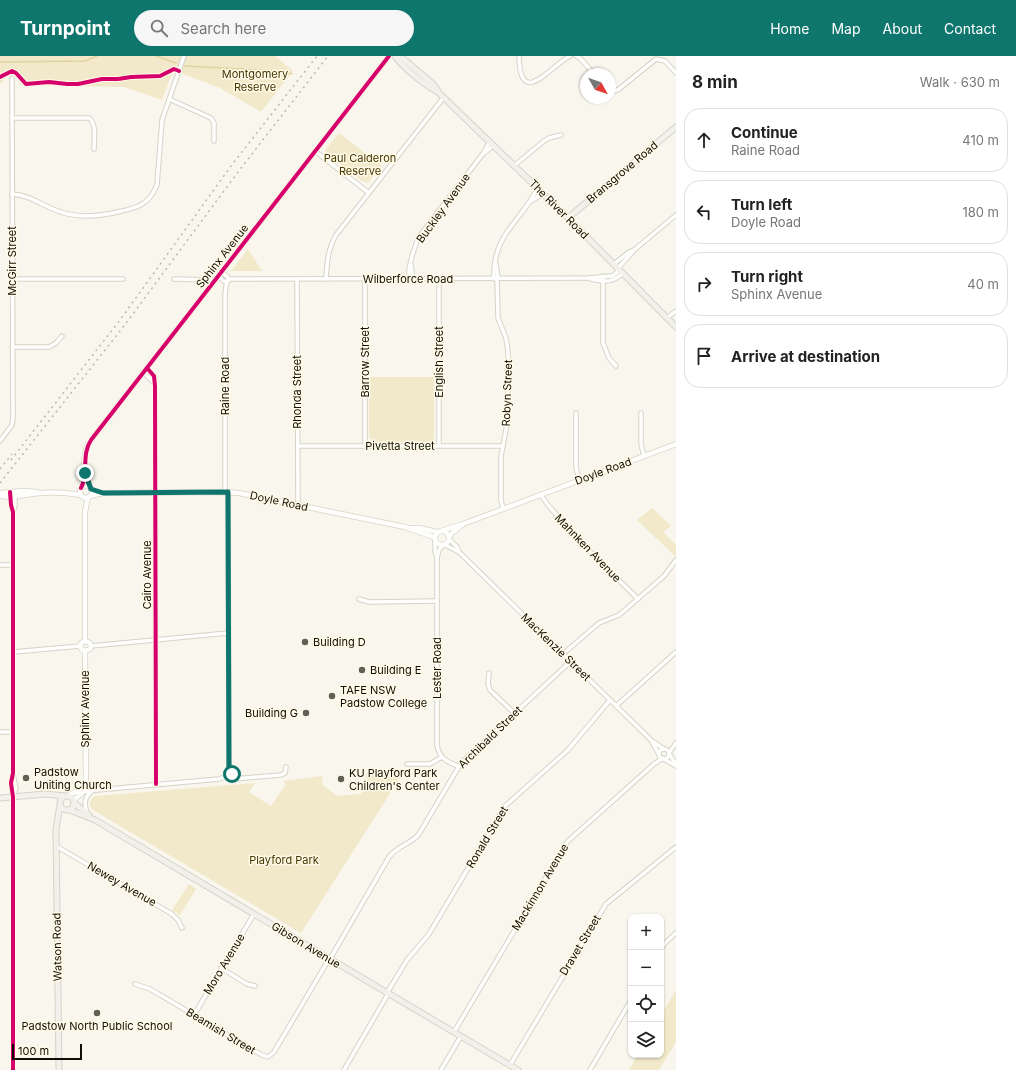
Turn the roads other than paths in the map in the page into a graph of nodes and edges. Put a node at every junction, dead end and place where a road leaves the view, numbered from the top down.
1 (389, 56) edge
2 (395, 56) edge
3 (400, 56) edge
4 (519, 56) edge
5 (570, 56) edge
6 (576, 56) edge
7 (665, 56) edge
8 (184, 58) edge
9 (662, 59) junction
10 (589, 68) edge
11 (676, 73) edge
12 (12, 78) dead end
13 (616, 90) edge
14 (439, 93) junction
15 (444, 98) junction
16 (169, 99) junction
17 (12, 118) junction
18 (675, 130) edge
19 (561, 135) dead end
20 (214, 141) dead end
21 (492, 143) junction
22 (94, 149) dead end
23 (315, 151) junction
24 (515, 165) junction
25 (537, 188) junction
26 (369, 193) junction
27 (543, 193) junction
28 (12, 194) junction
29 (529, 203) junction
30 (676, 215) edge
31 (568, 218) junction
32 (619, 268) junction
33 (221, 272) junction
34 (216, 278) junction
35 (439, 278) junction
36 (12, 279) junction
37 (123, 279) dead end
38 (174, 279) dead end
39 (297, 279) junction
40 (326, 279) junction
41 (365, 279) junction
42 (411, 279) junction
43 (496, 279) junction
44 (603, 279) junction
45 (228, 280) junction
46 (676, 311) edge
47 (667, 318) junction
48 (676, 327) edge
49 (62, 336) dead end
50 (12, 347) junction
51 (616, 366) dead end
52 (145, 370) junction
53 (576, 413) dead end
54 (641, 413) dead end
55 (0, 441) edge
56 (676, 444) edge
57 (439, 445) junction
58 (298, 446) junction
59 (365, 446) junction
60 (503, 446) junction
61 (644, 456) junction
62 (85, 473) junction
63 (579, 480) junction
64 (82, 488) junction
65 (90, 488) junction
66 (226, 492) junction
67 (68, 493) junction
68 (103, 493) junction
69 (156, 493) junction
70 (0, 494) edge
71 (13, 494) junction
72 (541, 495) junction
73 (81, 496) junction
74 (89, 496) junction
75 (298, 505) junction
76 (503, 509) junction
77 (85, 512) junction
78 (463, 524) junction
79 (405, 527) junction
80 (439, 532) junction
81 (449, 538) junction
82 (435, 539) junction
83 (444, 545) junction
84 (459, 552) junction
85 (437, 558) junction
86 (676, 560) edge
87 (0, 565) edge
88 (13, 565) junction
89 (359, 599) dead end
90 (638, 599) junction
91 (437, 601) junction
92 (228, 633) junction
93 (156, 639) junction
94 (85, 641) junction
95 (80, 646) junction
96 (91, 646) junction
97 (85, 651) junction
98 (13, 652) junction
99 (676, 652) edge
100 (563, 654) junction
101 (571, 662) junction
102 (489, 672) dead end
103 (610, 700) junction
104 (616, 706) junction
105 (514, 713) junction
106 (0, 732) edge
107 (13, 732) junction
108 (652, 741) junction
109 (676, 743) edge
110 (665, 749) junction
111 (659, 754) junction
112 (669, 754) junction
113 (442, 757) junction
114 (664, 758) junction
115 (407, 764) dead end
116 (654, 764) junction
117 (676, 765) edge
118 (458, 766) junction
119 (286, 767) dead end
120 (226, 776) junction
121 (156, 784) junction
122 (86, 790) junction
123 (94, 790) junction
124 (45, 794) junction
125 (66, 796) junction
126 (13, 797) junction
127 (0, 798) edge
128 (74, 802) junction
129 (60, 804) junction
130 (68, 810) junction
131 (88, 814) junction
132 (95, 820) junction
133 (56, 825) junction
134 (56, 846) junction
135 (676, 847) edge
136 (254, 914) junction
137 (182, 928) dead end
138 (676, 933) edge
139 (664, 945) edge
140 (330, 959) junction
141 (221, 968) junction
142 (135, 984) dead end
143 (255, 986) dead end
144 (388, 993) junction
145 (628, 1005) edge
146 (194, 1015) junction
147 (454, 1032) junction
148 (461, 1036) junction
149 (510, 1065) junction
150 (13, 1070) edge
151 (59, 1070) edge
152 (344, 1070) edge
153 (441, 1070) edge
154 (518, 1070) edge
155 (590, 1070) edge

1 - 23 street, Sphinx Avenue
2 - 14 main road, The River Road
3 - 14 main road, The River Road
4 - 5 street
6 - 10 street
7 - 9 street
8 - 16 street
9 - 11 street
9 - 13 street
12 - 17 street, McGirr Street
14 - 15 main road, The River Road
15 - 21 main road, The River Road
15 - 26 street
16 - 20 street
16 - 28 street
17 - 22 street
17 - 28 street, McGirr Street
18 - 31 main road, Bransgrove Road
19 - 24 street
21 - 24 main road, The River Road
21 - 42 street, Buckley Avenue
23 - 26 street
23 - 33 street, Sphinx Avenue
24 - 25 main road, The River Road
25 - 27 main road, The River Road
25 - 29 street
26 - 40 street
27 - 29 street
27 - 31 main road, The River Road
28 - 36 street, McGirr Street
29 - 43 street, Robyn Street
30 - 32 street
31 - 32 main road, The River Road
32 - 44 street, Wilberforce Road
32 - 47 main road, The River Road
33 - 34 street, Sphinx Avenue
33 - 45 street
34 - 38 street, Wilberforce Road
34 - 45 street, Wilberforce Road
34 - 52 street, Sphinx Avenue
35 - 42 street, Wilberforce Road
35 - 43 street, Wilberforce Road
35 - 57 street, English Street
36 - 37 street
36 - 50 street, McGirr Street
39 - 40 street, Wilberforce Road
39 - 45 street, Wilberforce Road
39 - 58 street, Rhonda Street
40 - 41 street, Wilberforce Road
41 - 42 street, Wilberforce Road
41 - 59 street, Barrow Street
43 - 44 street, Wilberforce Road
43 - 60 street, Robyn Street
44 - 51 street
45 - 66 street, Raine Road
46 - 47 street
47 - 48 main road, The River Road
49 - 50 street
50 - 55 street, McGirr Street
52 - 62 street, Sphinx Avenue
52 - 69 street, Cairo Avenue
53 - 63 street
54 - 61 street
56 - 61 street, Doyle Road
57 - 59 street, Pivetta Street
57 - 60 street, Pivetta Street
58 - 59 street, Pivetta Street
58 - 75 street, Rhonda Street
60 - 76 street, Robyn Street
61 - 63 street, Doyle Road
62 - 64 street, Sphinx Avenue
62 - 65 street, Sphinx Avenue
63 - 72 street, Doyle Road
64 - 65 street
64 - 67 street
64 - 73 street
65 - 68 street, Doyle Road
65 - 74 street
66 - 69 street, Doyle Road
66 - 75 street, Doyle Road
66 - 92 street, Raine Road
67 - 71 street
67 - 73 street
68 - 69 street, Doyle Road
68 - 74 street, Doyle Road
69 - 93 street, Cairo Avenue
70 - 71 street
71 - 88 street
72 - 76 street, Doyle Road
72 - 90 street, Mahnken Avenue
73 - 74 street
73 - 77 street
74 - 77 street
75 - 79 street, Doyle Road
76 - 78 street, Doyle Road
77 - 94 street
78 - 80 street, Doyle Road
78 - 81 street, Doyle Road
79 - 80 street, Doyle Road
79 - 82 street, Doyle Road
80 - 81 street
80 - 82 street
81 - 83 street
81 - 84 street, MacKenzie Street
82 - 83 street
82 - 85 street, Lester Road
83 - 84 street, MacKenzie Street
83 - 85 street, Lester Road
84 - 100 street, MacKenzie Street
85 - 91 street, Lester Road
86 - 90 street
87 - 88 street
88 - 98 street
89 - 91 street
90 - 100 street
91 - 113 street, Lester Road
92 - 93 street
92 - 120 street, Raine Road
93 - 96 street
93 - 121 street, Cairo Avenue
94 - 95 street
94 - 96 street
95 - 97 street
95 - 98 street
96 - 97 street
97 - 122 street, Sphinx Avenue
98 - 107 street
99 - 104 street
100 - 101 street, MacKenzie Street
101 - 103 street, MacKenzie Street
101 - 105 street, Archibald Street
102 - 105 street
103 - 104 street, MacKenzie Street
103 - 144 street, Ronald Street
104 - 108 street, MacKenzie Street
105 - 118 street, Archibald Street
106 - 107 street
107 - 126 street
108 - 110 street, MacKenzie Street
108 - 111 street, MacKenzie Street
109 - 110 street
109 - 112 street
110 - 111 street
110 - 112 street
111 - 114 street
111 - 116 street, Mackinnon Avenue
112 - 114 street
112 - 117 street
113 - 115 street
113 - 118 street
114 - 116 street, Mackinnon Avenue
114 - 117 street
116 - 147 street, Mackinnon Avenue
118 - 140 street, Archibald Street
119 - 120 street
120 - 121 street
121 - 123 street
122 - 123 street
122 - 125 street
122 - 128 street
123 - 131 street
124 - 125 main road
124 - 126 main road
124 - 129 main road
125 - 128 main road
125 - 129 main road
126 - 127 main road
126 - 150 street
128 - 130 main road
128 - 131 main road, Gibson Avenue
129 - 130 main road
129 - 133 main road, Watson Road
130 - 132 main road, Gibson Avenue
130 - 133 main road
131 - 132 main road, Gibson Avenue
132 - 136 main road, Gibson Avenue
133 - 134 main road, Watson Road
134 - 137 street, Newey Avenue
134 - 151 main road, Watson Road
135 - 149 street, Dravet Street
136 - 140 main road, Gibson Avenue
136 - 141 street, Moro Avenue
138 - 139 street
140 - 144 main road, Gibson Avenue
140 - 146 street, Beamish Street
141 - 143 street
141 - 146 street, Moro Avenue
142 - 146 street, Beamish Street
144 - 147 main road, Gibson Avenue
144 - 152 street, Ronald Street
145 - 155 street
147 - 148 main road, Gibson Avenue
148 - 149 main road, Gibson Avenue
148 - 153 street
149 - 154 main road, Gibson Avenue

